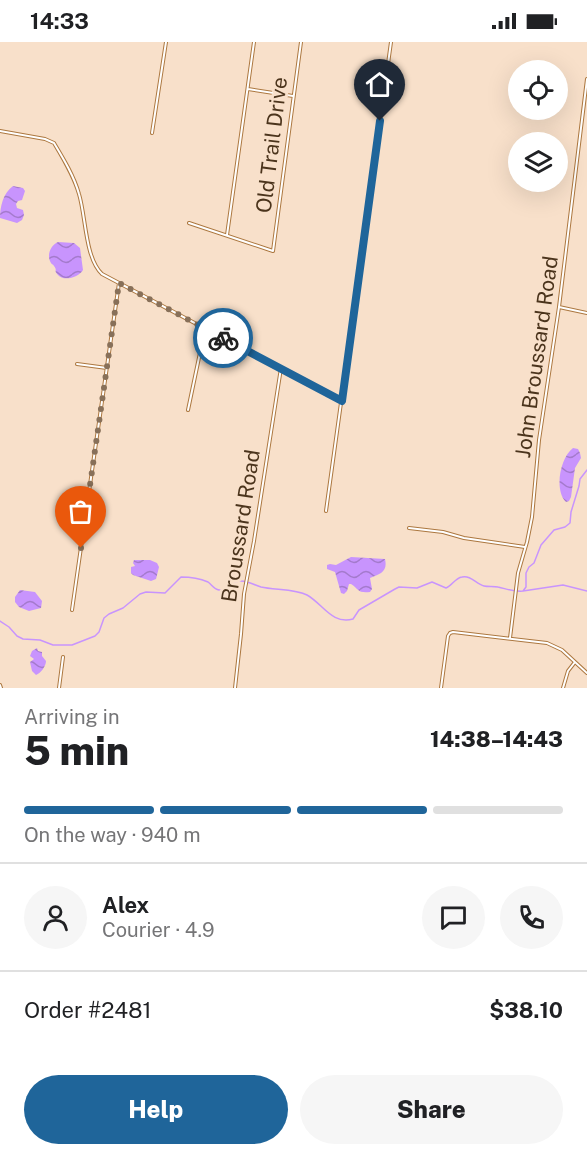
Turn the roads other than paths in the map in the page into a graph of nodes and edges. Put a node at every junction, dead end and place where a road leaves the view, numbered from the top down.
1 (166, 42) edge
2 (254, 42) edge
3 (301, 42) edge
4 (391, 42) edge
5 (587, 79) edge
6 (248, 89) junction
7 (293, 96) junction
8 (0, 131) edge
9 (152, 133) dead end
10 (189, 223) dead end
11 (227, 236) junction
12 (119, 283) junction
13 (559, 308) junction
14 (587, 313) edge
15 (205, 329) junction
16 (77, 364) dead end
17 (107, 368) junction
18 (281, 368) junction
19 (342, 401) junction
20 (188, 410) dead end
21 (326, 511) dead end
22 (410, 528) dead end
23 (525, 547) junction
24 (72, 610) dead end
25 (510, 638) junction
26 (63, 657) dead end
27 (575, 662) junction
28 (587, 673) edge
29 (59, 688) edge
30 (235, 688) edge
31 (441, 688) edge
32 (563, 688) edge

1 - 9 street
2 - 6 street
3 - 7 street, Old Trail Drive
4 - 19 street
5 - 13 street, John Broussard Road
6 - 7 street
6 - 11 street
7 - 11 street, Old Trail Drive
8 - 12 street
10 - 11 street
12 - 15 street
12 - 17 street
13 - 14 street
13 - 23 street, John Broussard Road
15 - 18 street
15 - 20 street
16 - 17 street
17 - 24 street
18 - 19 street
18 - 30 street, Broussard Road
19 - 21 street
22 - 23 street
23 - 25 street, John Broussard Road
25 - 27 street
25 - 31 street
26 - 29 street
27 - 28 street
27 - 32 street

